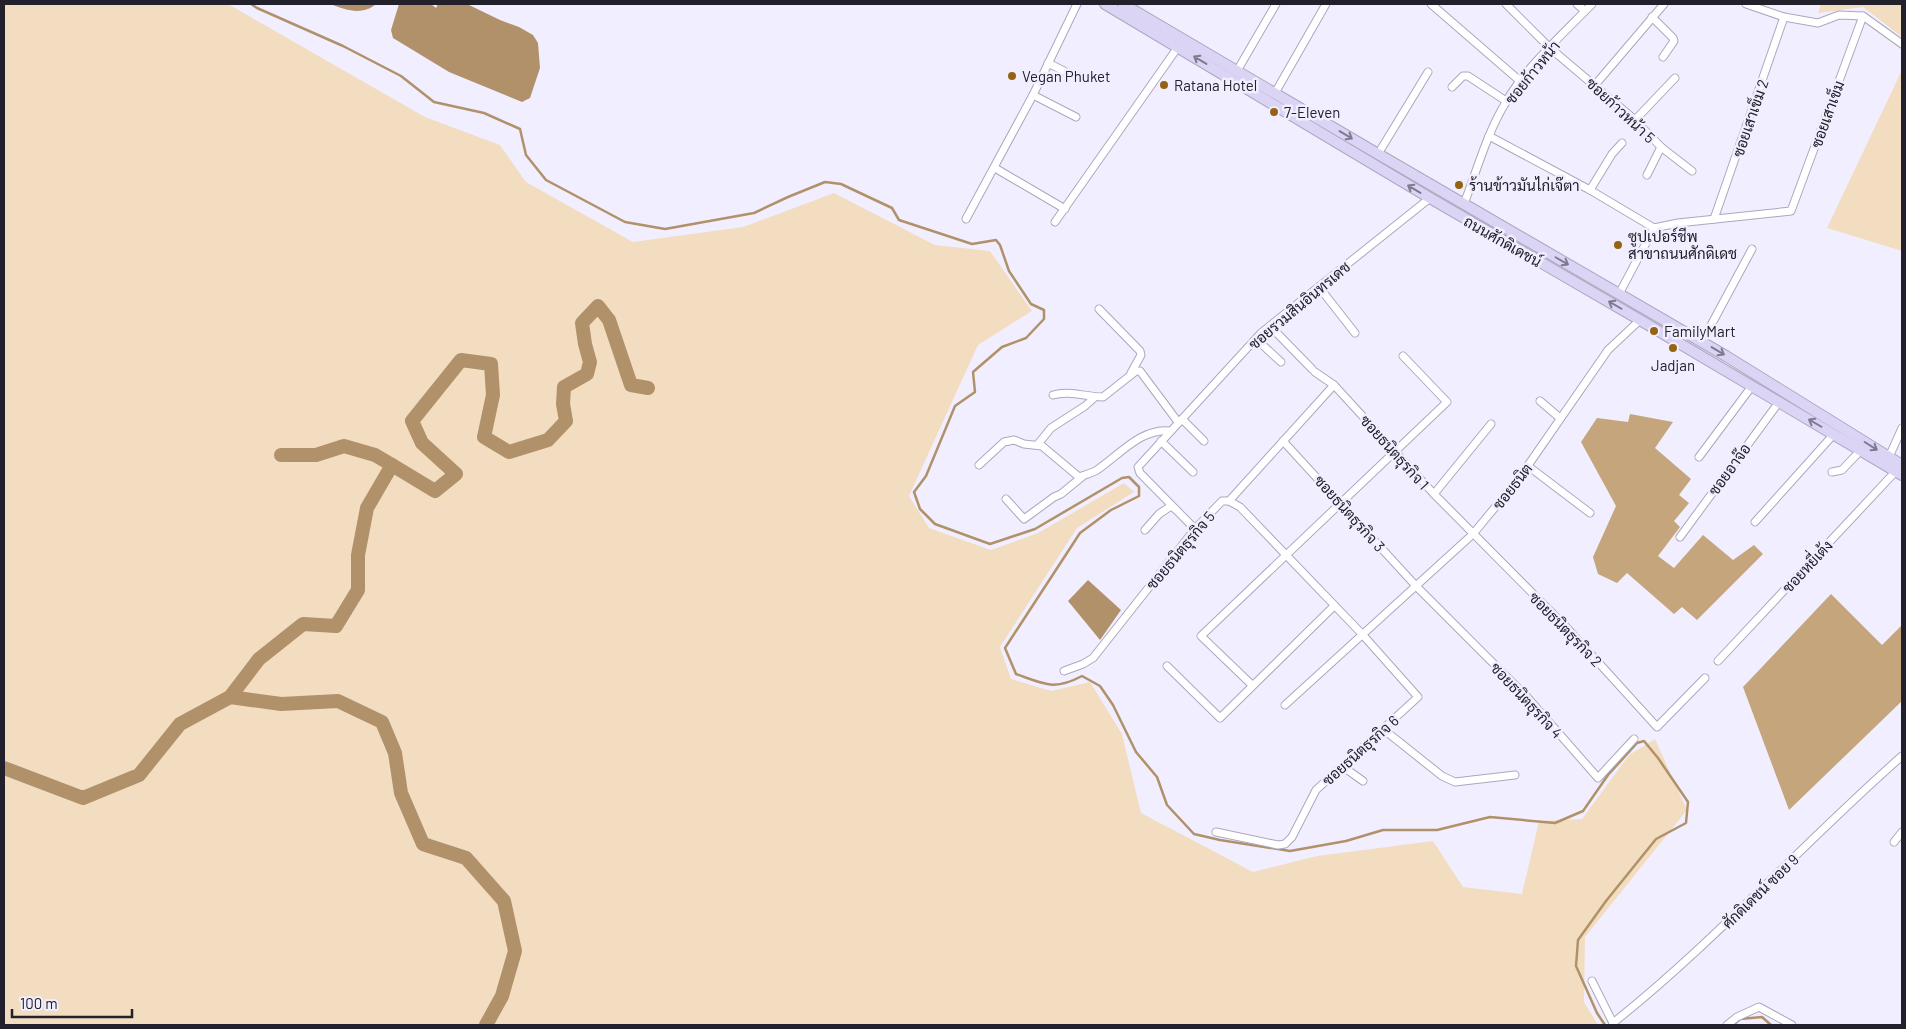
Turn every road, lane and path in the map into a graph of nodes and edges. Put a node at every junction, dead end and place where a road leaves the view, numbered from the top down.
1 (1077, 4) edge
2 (1105, 4) edge
3 (1125, 4) edge
4 (1276, 4) edge
5 (1326, 4) edge
6 (1431, 4) edge
7 (1506, 4) edge
8 (1577, 4) edge
9 (1592, 4) edge
10 (1664, 4) edge
11 (1746, 4) edge
12 (1585, 11) junction
13 (1863, 16) junction
14 (1652, 17) junction
15 (1784, 17) junction
16 (1149, 24) junction
17 (1902, 44) edge
18 (1178, 47) junction
19 (1550, 48) junction
20 (1663, 57) dead end
21 (1048, 63) junction
22 (1064, 71) dead end
23 (1237, 71) junction
24 (1428, 72) dead end
25 (1676, 78) dead end
26 (1520, 81) junction
27 (1595, 86) junction
28 (1452, 87) dead end
29 (1275, 93) junction
30 (1033, 95) junction
31 (1506, 101) junction
32 (1076, 117) dead end
33 (1635, 120) junction
34 (1489, 136) junction
35 (1622, 143) dead end
36 (1661, 147) junction
37 (1378, 154) junction
38 (994, 168) junction
39 (1692, 171) dead end
40 (1646, 175) dead end
41 (1590, 190) junction
42 (1430, 198) junction
43 (1464, 204) junction
44 (1065, 210) junction
45 (966, 219) dead end
46 (1714, 219) junction
47 (1055, 222) dead end
48 (1654, 228) junction
49 (1752, 249) dead end
50 (1319, 287) junction
51 (1619, 294) junction
52 (1099, 309) dead end
53 (1640, 320) junction
54 (1270, 326) junction
55 (1355, 333) dead end
56 (1256, 339) junction
57 (1702, 342) junction
58 (1403, 356) dead end
59 (1281, 362) dead end
60 (1129, 376) junction
61 (1334, 385) junction
62 (1752, 386) junction
63 (1053, 395) dead end
64 (1095, 397) junction
65 (1540, 401) dead end
66 (1779, 402) junction
67 (1560, 418) junction
68 (1180, 420) junction
69 (1491, 424) dead end
70 (1902, 428) edge
71 (1170, 431) junction
72 (1834, 434) junction
73 (1161, 440) junction
74 (1204, 441) dead end
75 (1283, 441) junction
76 (1038, 444) junction
77 (1861, 450) junction
78 (1396, 452) junction
79 (1699, 457) dead end
80 (1889, 457) junction
81 (979, 465) dead end
82 (1528, 466) junction
83 (1900, 471) edge
84 (1194, 472) dead end
85 (1832, 472) dead end
86 (1083, 476) junction
87 (1434, 494) junction
88 (1006, 499) dead end
89 (1229, 501) junction
90 (1342, 504) junction
91 (1175, 509) junction
92 (1590, 513) dead end
93 (1756, 522) dead end
94 (1195, 529) junction
95 (1145, 530) dead end
96 (1472, 534) junction
97 (1680, 537) dead end
98 (1286, 556) junction
99 (1416, 586) junction
100 (1334, 606) junction
101 (1362, 634) junction
102 (1718, 661) dead end
103 (1167, 666) dead end
104 (1064, 671) dead end
105 (1705, 678) dead end
106 (1252, 685) junction
107 (1285, 705) dead end
108 (1383, 728) junction
109 (1634, 739) dead end
110 (1902, 756) edge
111 (1342, 766) junction
112 (1515, 775) dead end
113 (1363, 782) dead end
114 (1216, 832) dead end
115 (1902, 832) edge
116 (1894, 842) dead end
117 (1592, 981) dead end
118 (1614, 1024) edge
119 (1727, 1025) edge
120 (1792, 1025) edge

1 - 21 street
2 - 16 main road, ถนนศักดิเดชน์
3 - 16 main road, ถนนศักดิเดชน์
4 - 23 street
5 - 29 street
6 - 26 street
7 - 19 street, ซอยก้าวหน้า 5
8 - 12 street
9 - 12 street, ซอยก้าวหน้า
10 - 14 street
11 - 15 street
12 - 19 street, ซอยก้าวหน้า
13 - 15 street
13 - 17 street
13 - 46 street, ซอยเสาเข็ม
14 - 20 street
14 - 27 street
15 - 46 street, ซอยเสาเข็ม 2
16 - 18 main road, ถนนศักดิเดชน์
16 - 23 main road, ถนนศักดิเดชน์
42 -> 18 main road, ถนนศักดิเดชน์
18 - 44 street
19 - 26 street, ซอยก้าวหน้า
19 - 27 street, ซอยก้าวหน้า 5
21 - 22 street
21 - 30 street
23 - 29 main road, ถนนศักดิเดชน์
24 - 37 street
25 - 33 street
26 - 31 street, ซอยก้าวหน้า
27 - 33 street, ซอยก้าวหน้า 5
28 - 31 street
29 -> 37 main road, ถนนศักดิเดชน์
30 - 32 street
30 - 38 street
31 - 34 street, ซอยก้าวหน้า
33 - 36 street, ซอยก้าวหน้า 5
34 - 41 street
34 - 43 street, ซอยก้าวหน้า
35 - 41 street
36 - 39 street, ซอยก้าวหน้า 5
36 - 40 street
37 - 43 main road, ถนนศักดิเดชน์
38 - 44 street
38 - 45 street
41 - 48 street
42 - 50 street, ซอยรวมสินอินทรเดช
53 -> 42 main road, ถนนศักดิเดชน์
43 -> 51 main road, ถนนศักดิเดชน์
44 - 47 street
46 - 48 street
48 - 51 street
49 - 57 street
50 - 54 street, ซอยรวมสินอินทรเดช
50 - 55 street
51 - 57 main road, ถนนศักดิเดชน์
52 - 60 street
53 - 62 main road, ถนนศักดิเดชน์
53 - 67 street, ซอยธนิต
54 - 56 street, ซอยรวมสินอินทรเดช
54 - 61 street, ซอยธนิตธุรกิจ 1
56 - 59 street
56 - 68 street, ซอยรวมสินอินทรเดช
57 -> 80 main road, ถนนศักดิเดชน์
58 - 78 street
60 - 64 street
60 - 68 street
61 - 75 street
61 - 78 street, ซอยธนิตธุรกิจ 1
62 - 66 main road, ถนนศักดิเดชน์
62 - 79 street
63 - 64 street
64 - 76 street
65 - 67 street
72 -> 66 main road, ถนนศักดิเดชน์
66 - 97 street, ซอยอาจ๊อ
67 - 82 street, ซอยธนิต
68 - 71 street, ซอยรวมสินอินทรเดช
68 - 74 street
69 - 87 street
70 - 80 street
71 - 73 street, ซอยรวมสินอินทรเดช
71 - 86 street
72 - 77 main road, ถนนศักดิเดชน์
72 - 93 street
73 - 84 street
73 - 91 street, ซอยรวมสินอินทรเดช
75 - 89 street
75 - 90 street, ซอยธนิตธุรกิจ 3
76 - 81 street
76 - 86 street
77 - 83 main road, ถนนศักดิเดชน์
77 - 85 street
78 - 87 street, ซอยธนิตธุรกิจ 1
78 - 90 street
80 - 83 main road, ถนนศักดิเดชน์
82 - 92 street
82 - 96 street, ซอยธนิต
83 - 102 street, ซอยหยี่เต้ง
86 - 88 street
87 - 96 street, ซอยธนิตธุรกิจ 1
89 - 94 street, ซอยธนิตธุรกิจ 5
89 - 98 street, ซอยธนิตธุรกิจ 5
90 - 98 street
90 - 99 street, ซอยธนิตธุรกิจ 3
91 - 94 street
91 - 95 street
94 - 104 street, ซอยธนิตธุรกิจ 5
96 - 99 street, ซอยธนิต
96 - 105 street, ซอยธนิตธุรกิจ 2
98 - 100 street, ซอยธนิตธุรกิจ 5
98 - 106 street
99 - 101 street, ซอยธนิต
99 - 109 street, ซอยธนิตธุรกิจ 4
100 - 101 street, ซอยธนิตธุรกิจ 5
100 - 106 street
101 - 107 street, ซอยธนิต
101 - 108 street, ซอยธนิตธุรกิจ 6
103 - 106 street
108 - 111 street, ซอยธนิตธุรกิจ 6
108 - 112 street
110 - 118 street, ศักดิเดชน์ ซอย 9
111 - 113 street
111 - 114 street, ซอยธนิตธุรกิจ 6
115 - 116 street
117 - 118 street
119 - 120 street

